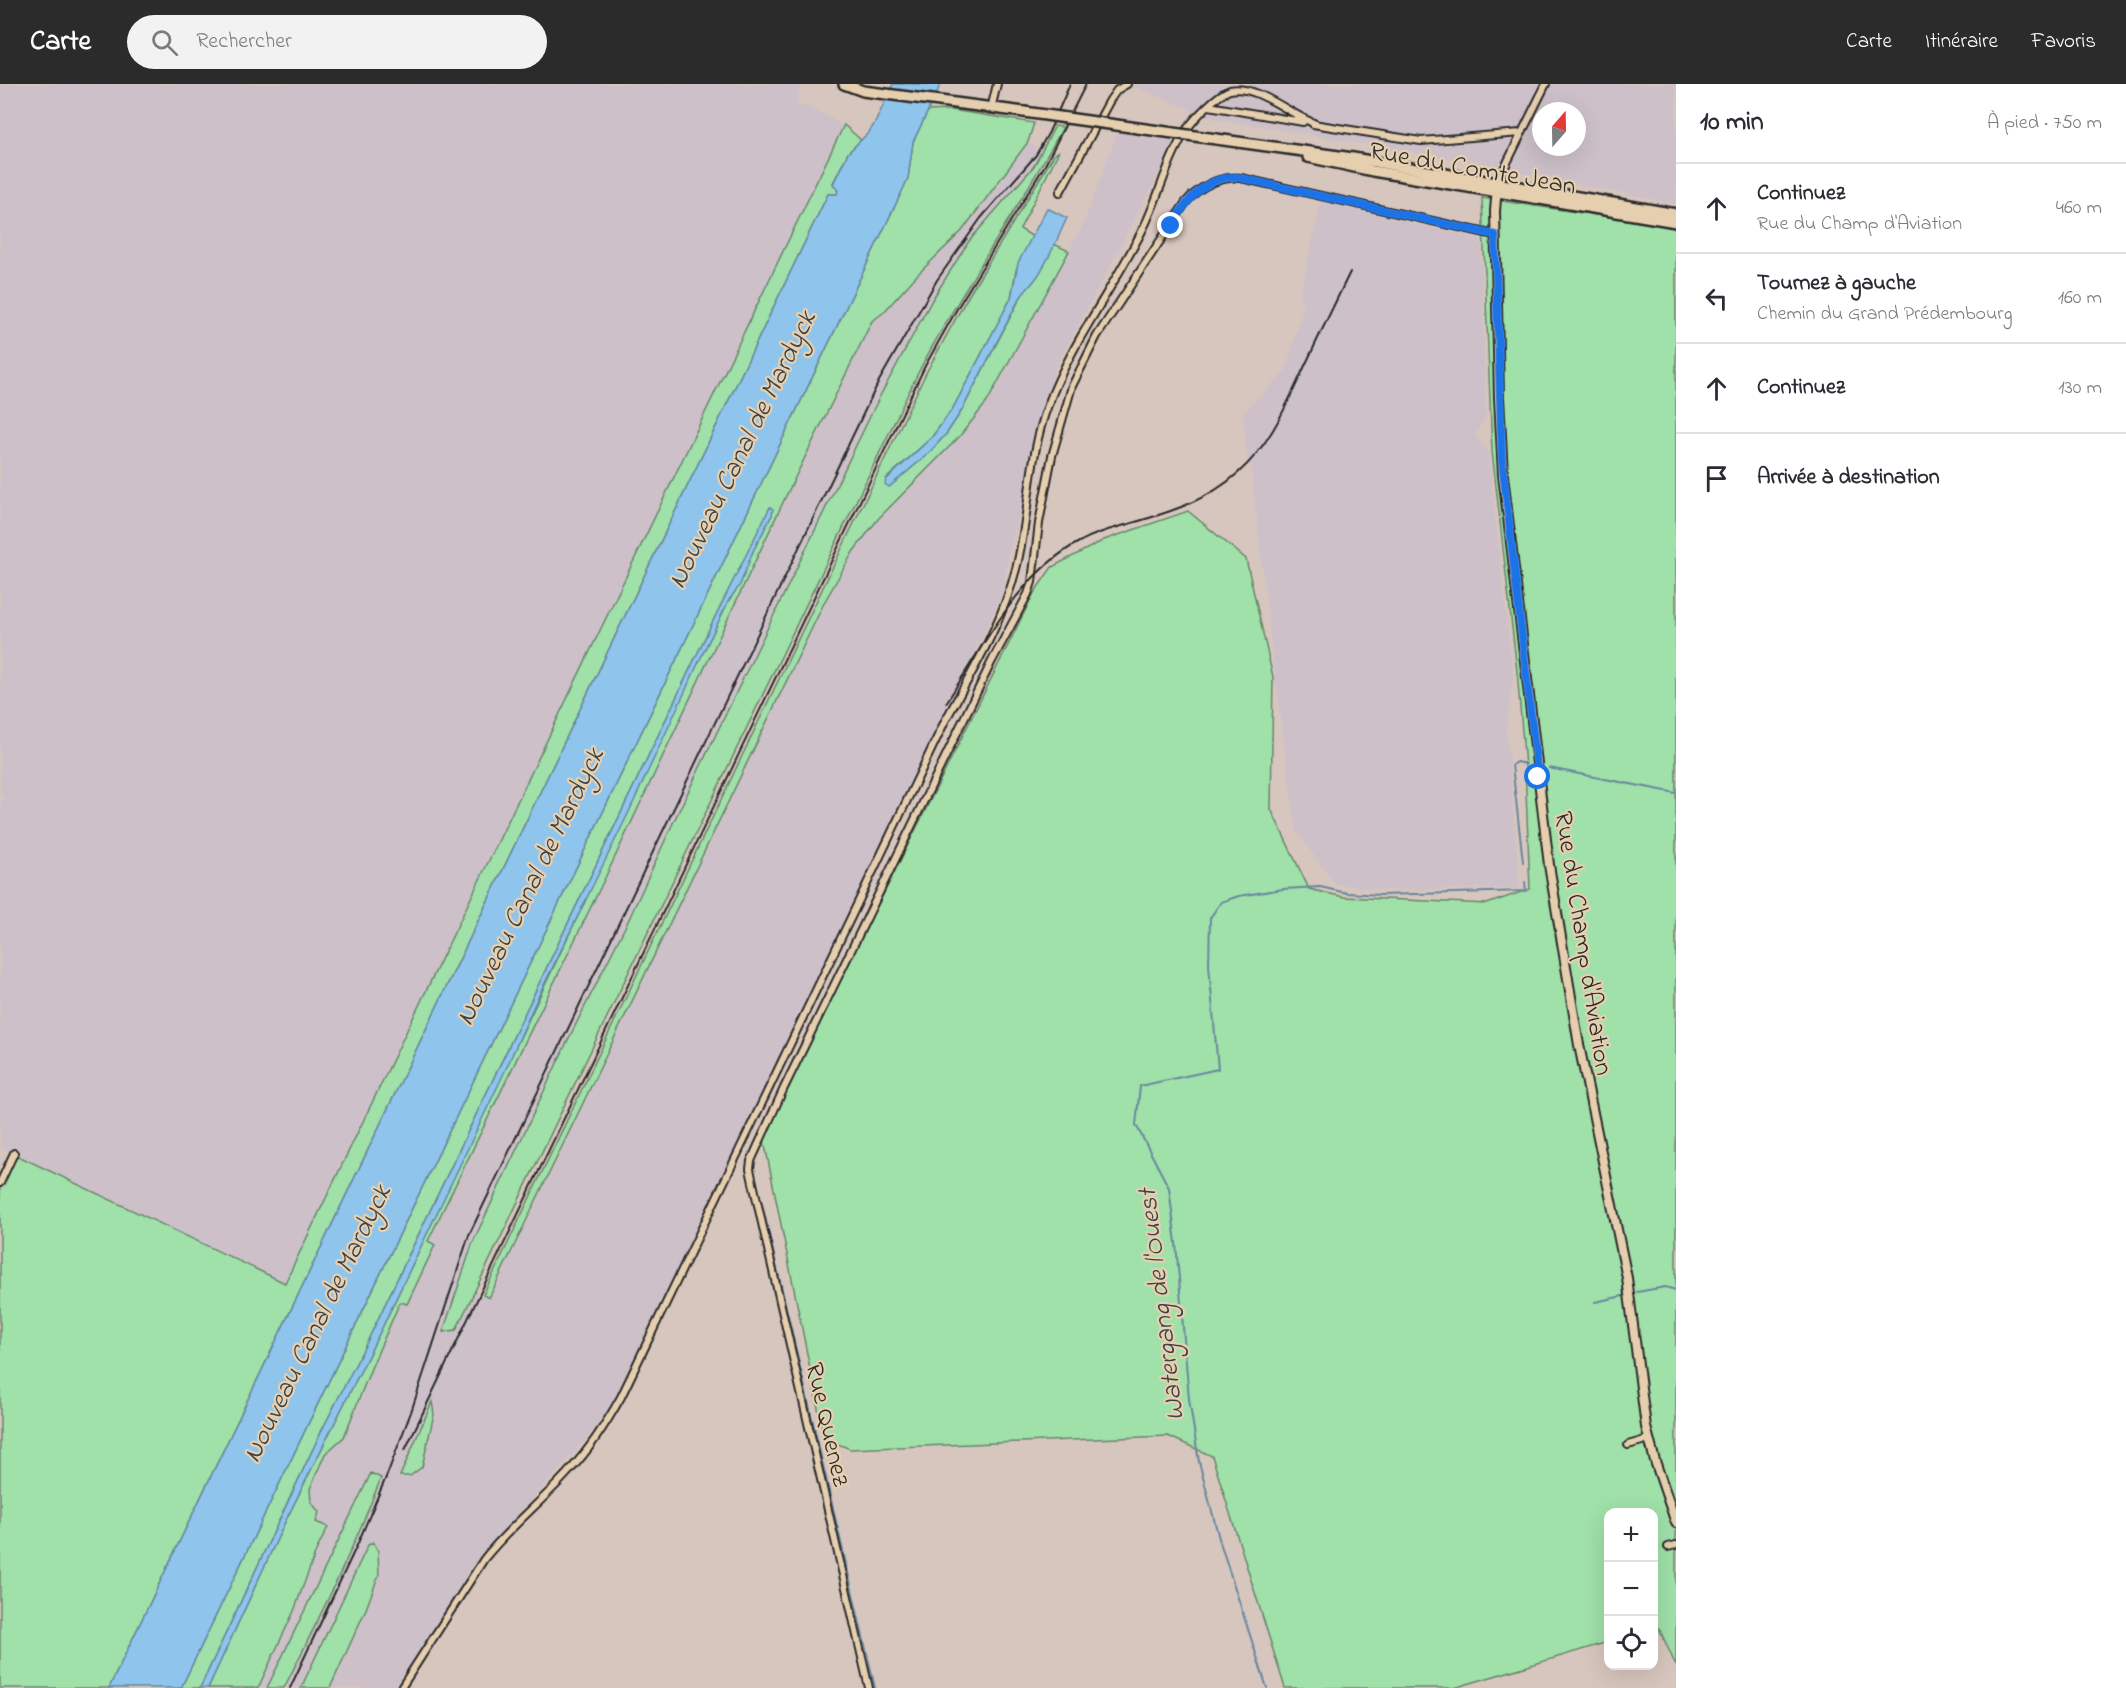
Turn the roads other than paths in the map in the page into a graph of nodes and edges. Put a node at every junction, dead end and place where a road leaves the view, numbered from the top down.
1 (844, 84) edge
2 (997, 84) edge
3 (1127, 84) edge
4 (1546, 84) edge
5 (1209, 106) junction
6 (991, 108) junction
7 (1316, 124) junction
8 (1521, 133) junction
9 (1497, 187) junction
10 (1060, 192) dead end
11 (1676, 214) edge
12 (1676, 222) edge
13 (1495, 235) junction
14 (14, 1153) dead end
15 (0, 1183) edge
16 (1649, 1439) junction
17 (1628, 1445) dead end
18 (1676, 1523) edge
19 (1676, 1545) edge
20 (1668, 1547) dead end
21 (401, 1688) edge
22 (869, 1688) edge

1 - 6 main road, Rue du Comte Jean
2 - 6 street
3 - 10 street
4 - 8 street
5 - 7 street
5 - 7 street
5 - 21 street
6 - 9 main road, Rue du Comte Jean, bridge
7 - 8 street
8 - 9 street
9 - 11 main road, Rue du Comte Jean
9 - 12 main road, Rue du Comte Jean
9 - 13 street, Rue du Champ d'Aviation
13 - 16 street, Rue du Champ d'Aviation
13 - 22 street, Rue Quenez
14 - 15 street
16 - 17 street
16 - 18 street, Rue du Champ d'Aviation
19 - 20 street

